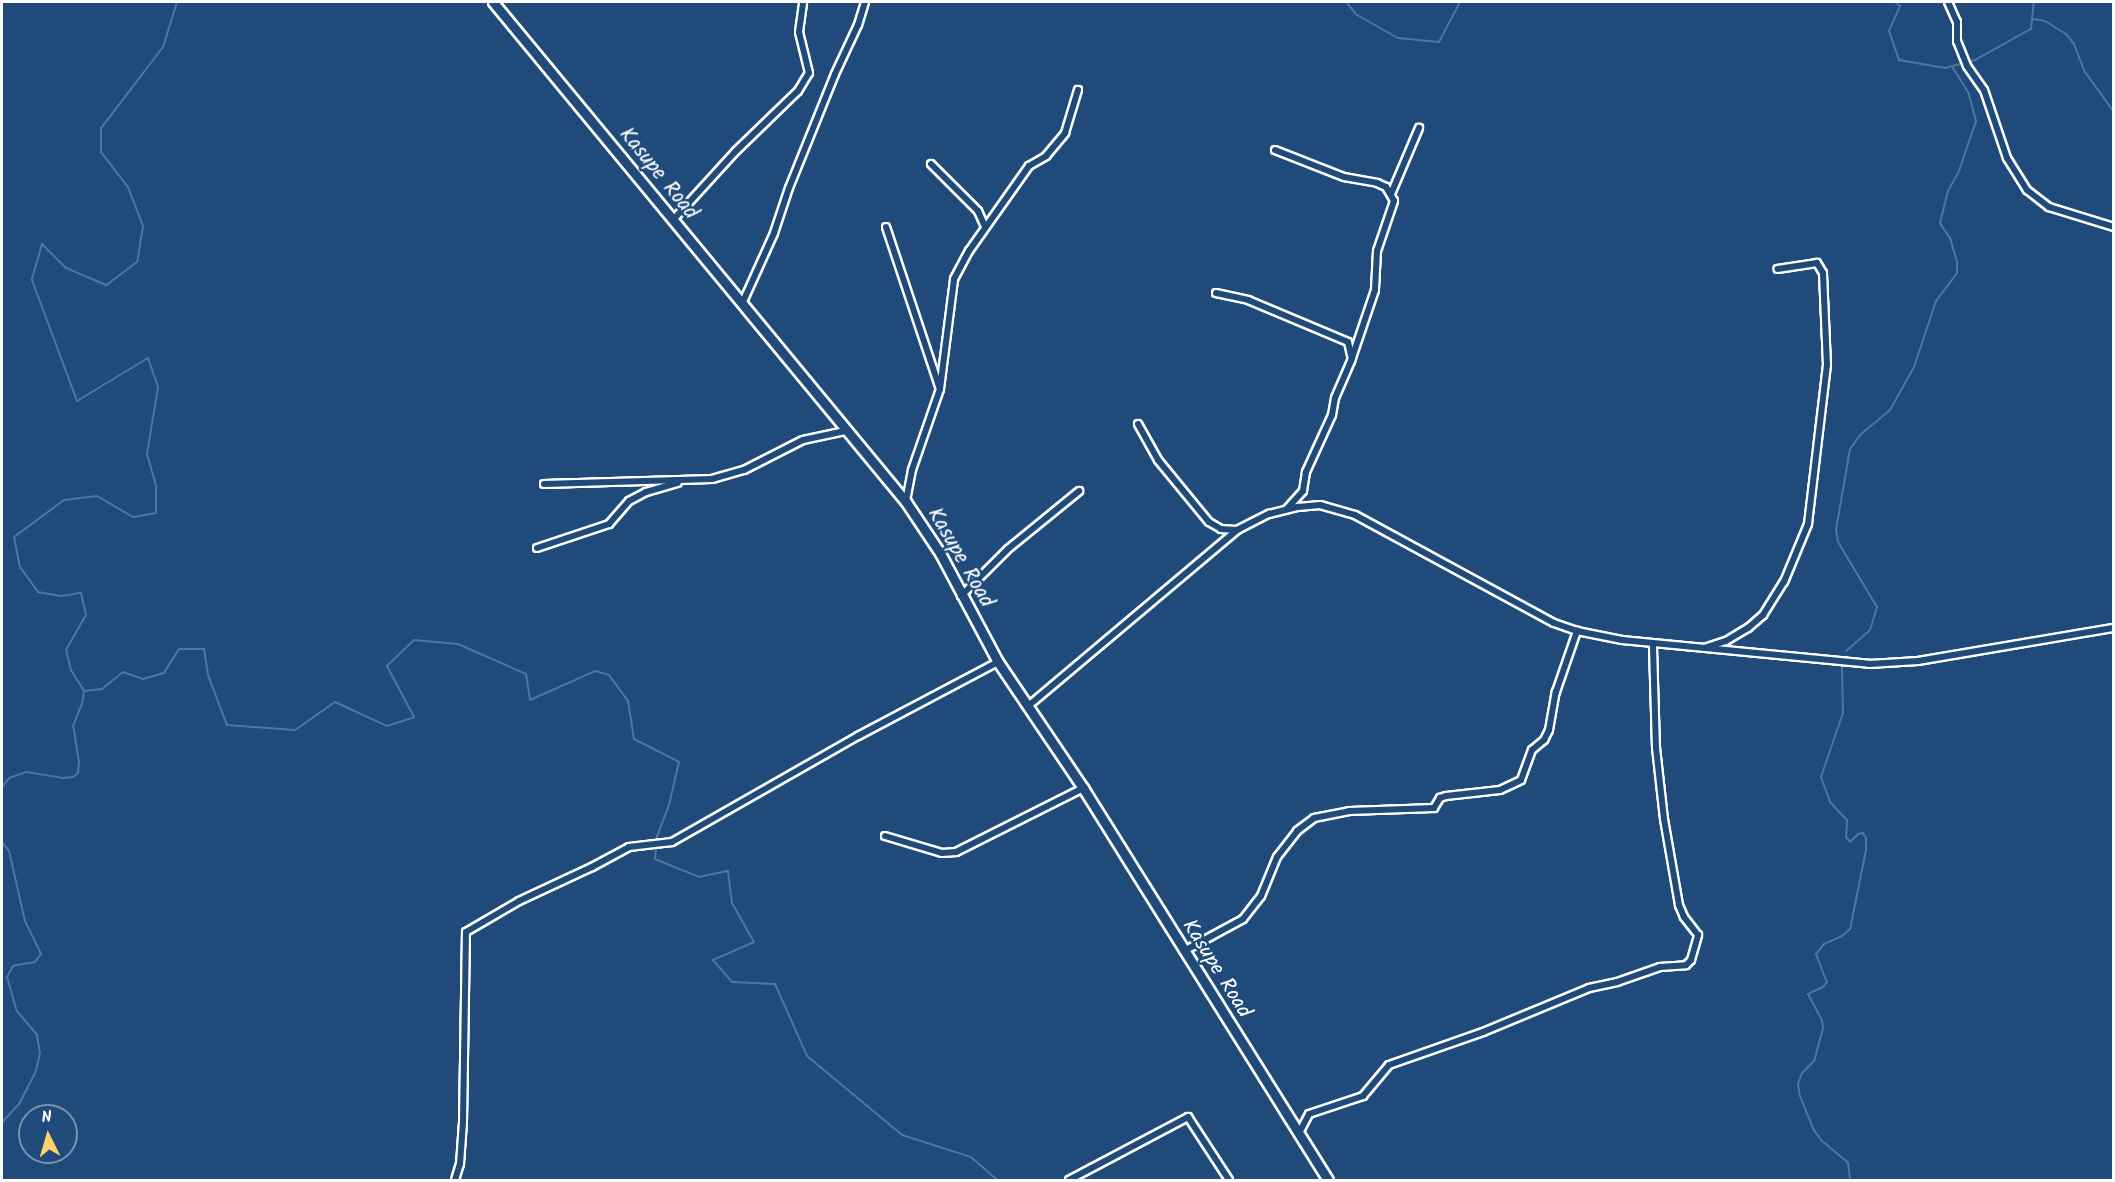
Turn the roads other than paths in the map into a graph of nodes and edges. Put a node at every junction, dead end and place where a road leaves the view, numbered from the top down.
1 (493, 2) edge
2 (803, 2) edge
3 (865, 2) edge
4 (1948, 2) edge
5 (1078, 90) dead end
6 (1419, 128) dead end
7 (1275, 150) dead end
8 (931, 164) dead end
9 (1391, 194) junction
10 (673, 220) junction
11 (886, 227) dead end
12 (985, 227) junction
13 (2114, 227) edge
14 (1777, 269) dead end
15 (1216, 293) dead end
16 (742, 304) junction
17 (1352, 360) junction
18 (940, 389) junction
19 (1138, 424) dead end
20 (845, 431) junction
21 (687, 481) junction
22 (544, 484) dead end
23 (1079, 492) dead end
24 (906, 502) junction
25 (1287, 510) junction
26 (1237, 530) junction
27 (537, 548) dead end
28 (961, 597) junction
29 (2114, 628) edge
30 (1577, 632) junction
31 (1653, 644) junction
32 (1700, 649) junction
33 (998, 662) junction
34 (1027, 707) junction
35 (1083, 788) junction
36 (885, 836) dead end
37 (1184, 951) junction
38 (1299, 1133) junction
39 (455, 1180) edge
40 (1070, 1180) edge
41 (1229, 1180) edge
42 (1328, 1180) edge

1 - 10 street, Kasupe Road
2 - 10 street
3 - 16 street
4 - 13 street
5 - 12 street
6 - 9 street
7 - 9 street
8 - 12 street
9 - 17 street
10 - 16 street, Kasupe Road
11 - 18 street
12 - 18 street
14 - 32 street
15 - 17 street
16 - 20 street, Kasupe Road
17 - 25 street
18 - 24 street
19 - 26 street
20 - 21 street
20 - 24 street, Kasupe Road
21 - 22 street
21 - 27 street
23 - 28 street
24 - 28 street, Kasupe Road
25 - 26 street
25 - 30 street
26 - 34 street
28 - 33 street, Kasupe Road
29 - 32 street
30 - 31 street
30 - 37 street
31 - 32 street
31 - 38 street
33 - 34 street, Kasupe Road
33 - 39 street
34 - 35 street, Kasupe Road
35 - 36 street
35 - 37 street, Kasupe Road
37 - 38 street, Kasupe Road
38 - 42 street, Kasupe Road
40 - 41 street

